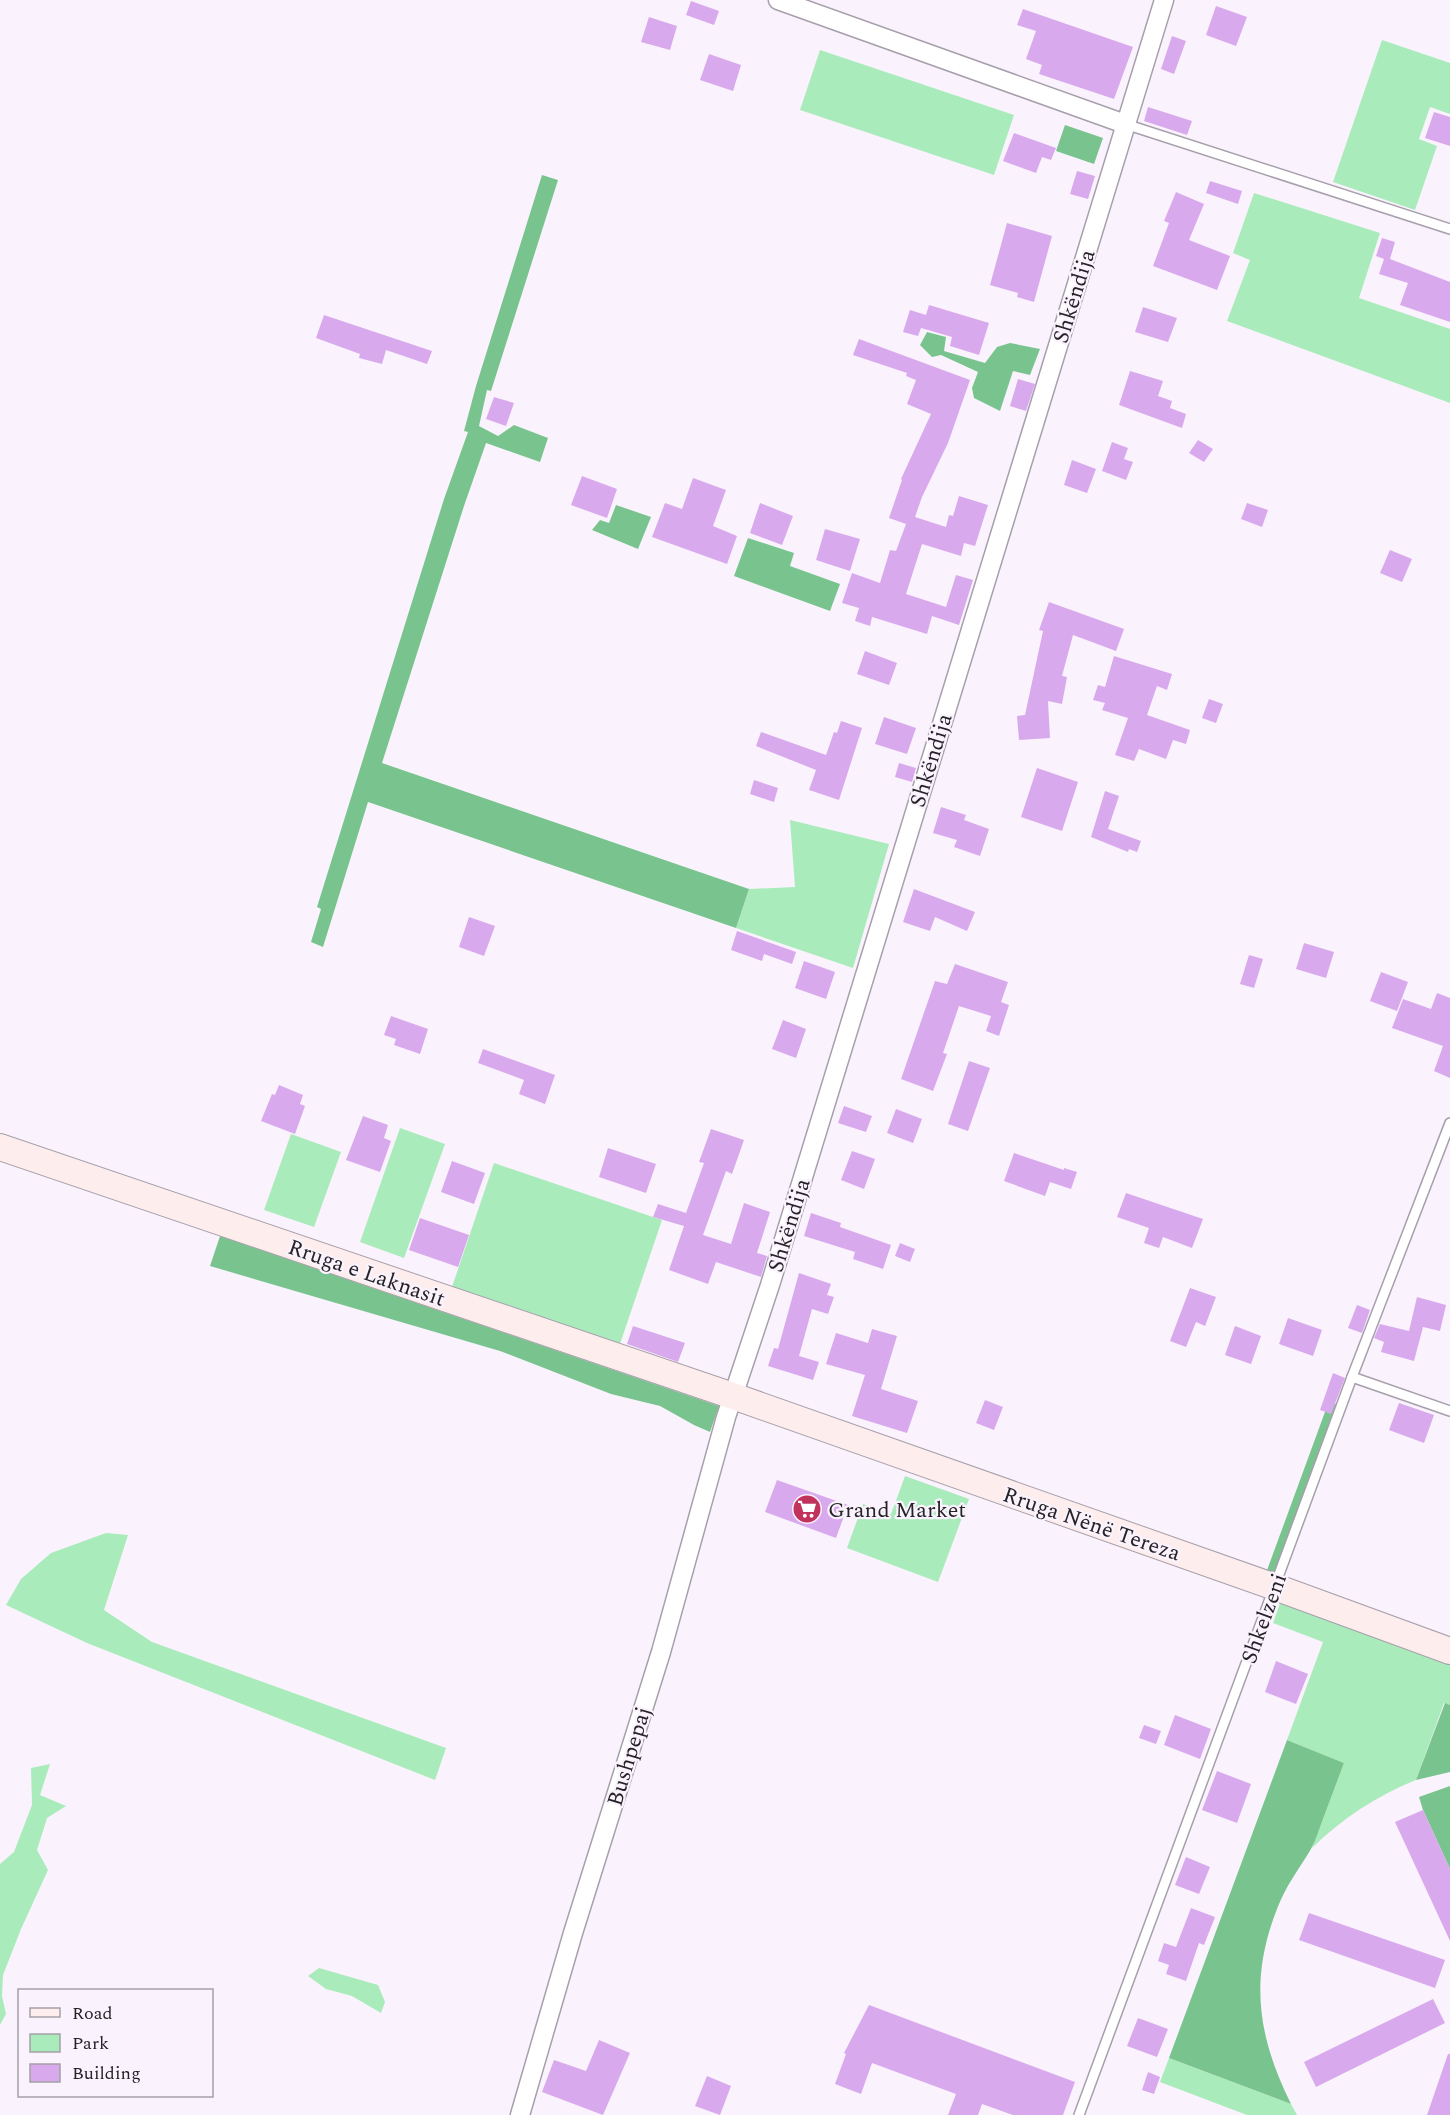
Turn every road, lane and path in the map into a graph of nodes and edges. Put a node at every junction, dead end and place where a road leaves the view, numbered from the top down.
1 (778, 0) edge
2 (1164, 0) edge
3 (1125, 124) junction
4 (1450, 229) edge
5 (1450, 1123) edge
6 (0, 1147) edge
7 (1352, 1377) junction
8 (733, 1396) junction
9 (1450, 1411) edge
10 (1275, 1587) junction
11 (1450, 1652) edge
12 (520, 2115) edge
13 (1079, 2115) edge

1 - 3 street
2 - 3 street, Shkëndija
3 - 4 lane
3 - 8 street, Shkëndija
5 - 7 lane, Shkelzeni
6 - 8 main road, Rruga e Laknasit
7 - 9 lane
7 - 10 lane, Shkelzeni
8 - 10 main road, Rruga Nënë Tereza
8 - 12 street, Bushpepaj
10 - 11 main road, Rruga Nënë Tereza
10 - 13 lane, Shkelzeni

